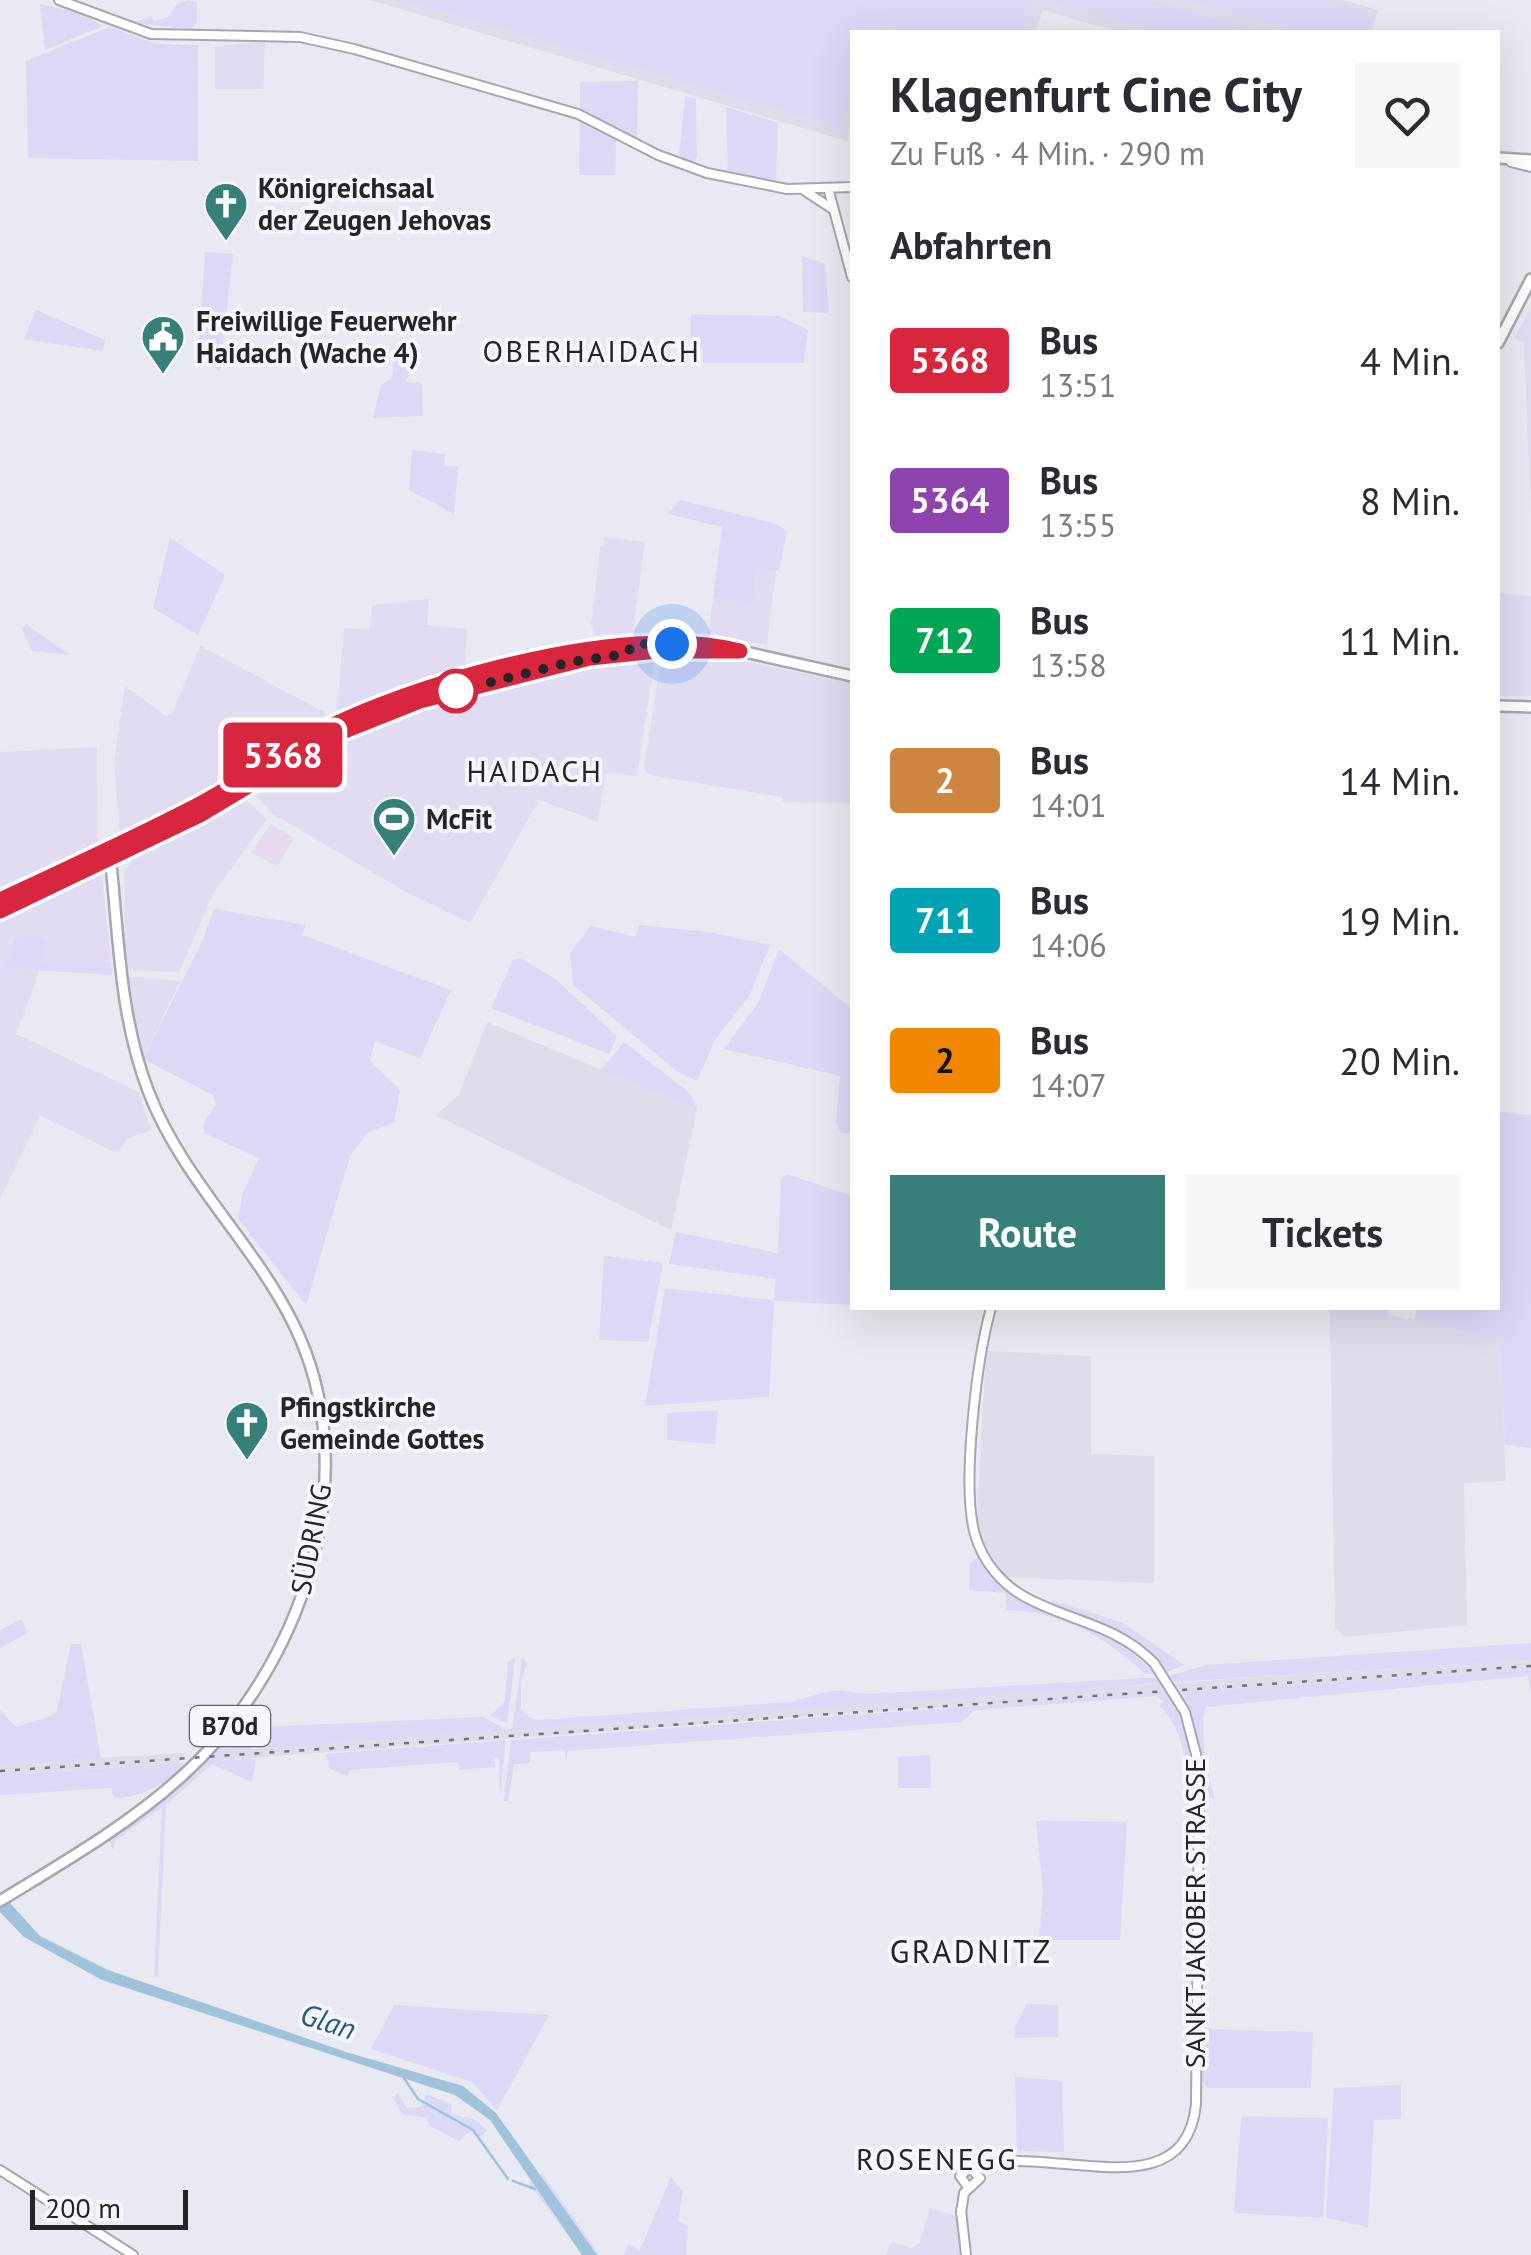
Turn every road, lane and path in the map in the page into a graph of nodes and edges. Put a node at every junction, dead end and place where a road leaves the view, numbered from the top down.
1 (59, 0) edge
2 (1500, 158) edge
3 (1531, 164) edge
4 (850, 187) edge
5 (828, 188) junction
6 (801, 189) junction
7 (833, 210) junction
8 (850, 270) edge
9 (1531, 280) edge
10 (1500, 340) edge
11 (634, 644) junction
12 (740, 651) junction
13 (590, 654) junction
14 (626, 654) junction
15 (850, 676) edge
16 (419, 696) junction
17 (1500, 705) edge
18 (1525, 706) edge
19 (124, 853) junction
20 (96, 854) junction
21 (110, 855) junction
22 (93, 869) junction
23 (112, 876) junction
24 (4, 906) edge
25 (991, 1310) edge
26 (0, 1901) edge
27 (0, 2170) edge
28 (976, 2172) junction
29 (964, 2186) junction
30 (133, 2255) edge
31 (966, 2255) edge

1 - 6 main road
2 - 3 main road
4 - 5 main road
5 - 6 main road
5 - 7 main road
6 - 7 main road
7 - 8 main road
9 - 10 main road
11 - 12 main road
11 - 13 main road
11 - 14 main road
12 - 14 main road
12 - 15 main road
13 - 14 main road
13 - 16 main road
16 - 19 main road
16 - 20 main road
17 - 18 main road
19 - 21 main road
19 - 22 main road
19 - 23 main road
20 - 21 main road
20 - 24 main road
21 - 23 main road, SÜDRING / B70d
22 - 23 main road
22 - 24 main road
23 - 26 main road, SÜDRING / B70d
25 - 28 main road, SANKT JAKOBER STRASSE, bridge
27 - 30 main road
28 - 29 main road, SANKT JAKOBER STRASSE
28 - 29 main road
29 - 31 main road

